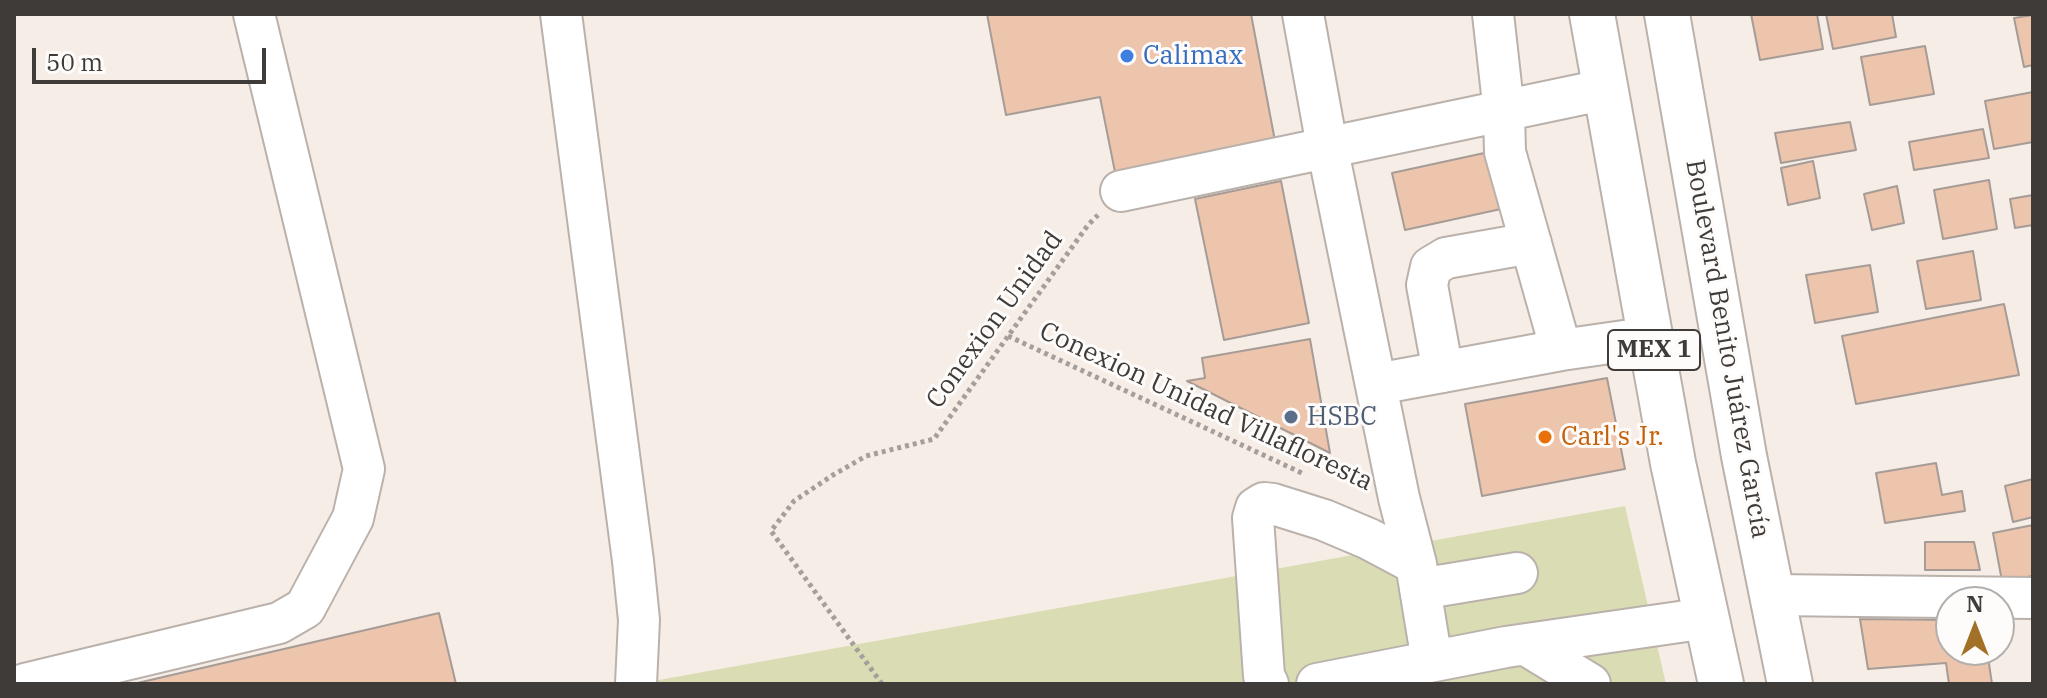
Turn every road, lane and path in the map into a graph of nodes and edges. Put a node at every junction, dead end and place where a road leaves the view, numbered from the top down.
1 (254, 14) edge
2 (561, 14) edge
3 (1303, 14) edge
4 (1493, 14) edge
5 (1592, 14) edge
6 (1667, 14) edge
7 (1607, 89) junction
8 (1504, 112) junction
9 (1327, 146) junction
10 (1121, 191) joint
11 (1531, 243) junction
12 (1008, 336) junction
13 (1652, 337) junction
14 (1561, 350) junction
15 (1443, 372) junction
16 (1377, 384) junction
17 (1308, 476) dead end
18 (1517, 573) dead end
19 (1418, 577) junction
20 (1773, 595) junction
21 (2033, 598) edge
22 (1707, 618) junction
23 (1526, 645) junction
24 (1432, 661) junction
25 (25, 684) edge
26 (636, 684) edge
27 (882, 684) edge
28 (1268, 684) edge
29 (1317, 684) edge
30 (1590, 684) edge
31 (1721, 684) edge
32 (1790, 684) edge

1 - 25 street
2 - 26 street
3 - 9 street
4 - 8 street
5 - 7 main road, MEX 1
6 - 20 main road, Boulevard Benito Juárez García / MEX 1
7 - 8 street
7 - 13 main road, MEX 1
8 - 9 street
8 - 11 street
9 - 10 street
9 - 16 street
10 - 12 path, Conexion Unidad
11 - 14 street
11 - 15 street
12 - 17 path, Conexion Unidad Villafloresta
12 - 27 path, Conexion Unidad
13 - 14 street
13 - 22 main road, MEX 1
14 - 15 street
15 - 16 street
16 - 19 street
18 - 19 street
19 - 24 street
19 - 28 street
20 - 21 street
20 - 32 main road, Boulevard Benito Juárez García / MEX 1
22 - 23 street
22 - 31 main road, MEX 1
23 - 24 street
23 - 30 street
24 - 29 street

